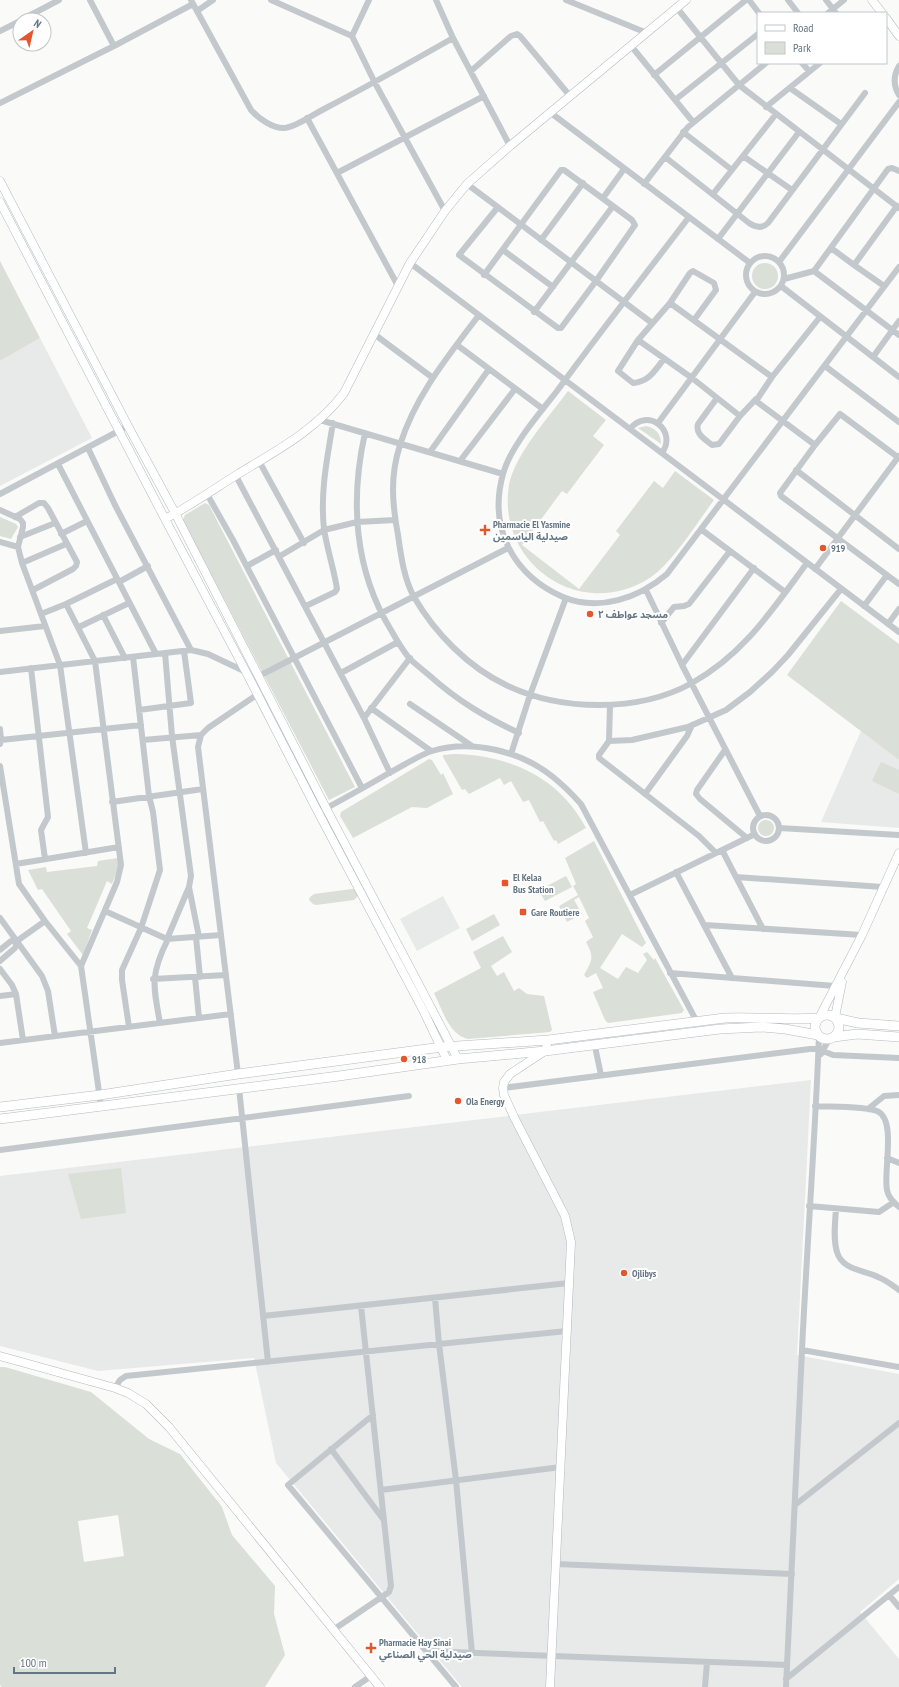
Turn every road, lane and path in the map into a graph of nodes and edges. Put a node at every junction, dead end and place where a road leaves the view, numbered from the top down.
1 (59, 0) edge
2 (90, 0) edge
3 (213, 0) edge
4 (271, 0) edge
5 (370, 0) edge
6 (436, 0) edge
7 (566, 0) edge
8 (686, 0) edge
9 (748, 0) edge
10 (788, 0) edge
11 (826, 0) edge
12 (844, 0) edge
13 (872, 0) edge
14 (192, 2) edge
15 (677, 8) junction
16 (197, 11) junction
17 (835, 11) edge
18 (36, 12) edge
19 (758, 12) edge
20 (797, 12) edge
21 (881, 12) edge
22 (887, 19) edge
23 (12, 25) edge
24 (0, 31) edge
25 (647, 33) junction
26 (757, 35) edge
27 (352, 36) junction
28 (899, 36) edge
29 (454, 38) junction
30 (700, 38) junction
31 (114, 46) junction
32 (632, 47) junction
33 (721, 64) junction
34 (765, 64) edge
35 (803, 64) edge
36 (819, 64) edge
37 (899, 66) edge
38 (471, 71) junction
39 (809, 71) junction
40 (654, 75) junction
41 (375, 83) junction
42 (738, 85) junction
43 (790, 88) junction
44 (865, 93) dead end
45 (899, 95) edge
46 (484, 96) junction
47 (570, 96) junction
48 (675, 100) junction
49 (899, 102) edge
50 (0, 103) edge
51 (766, 107) junction
52 (551, 113) junction
53 (776, 114) junction
54 (307, 118) junction
55 (693, 122) junction
56 (841, 124) junction
57 (683, 132) junction
58 (800, 132) junction
59 (406, 138) junction
60 (510, 146) junction
61 (823, 149) junction
62 (743, 156) junction
63 (665, 158) junction
64 (624, 169) junction
65 (848, 169) junction
66 (732, 170) junction
67 (899, 171) edge
68 (337, 173) junction
69 (767, 174) junction
70 (0, 181) edge
71 (467, 184) junction
72 (582, 184) junction
73 (644, 184) junction
74 (874, 188) junction
75 (792, 190) junction
76 (713, 194) junction
77 (603, 198) junction
78 (0, 202) edge
79 (613, 206) junction
80 (498, 207) junction
81 (898, 207) edge
82 (445, 211) junction
83 (737, 212) junction
84 (689, 217) junction
85 (19, 218) junction
86 (10, 222) junction
87 (520, 224) junction
88 (718, 239) junction
89 (541, 240) junction
90 (831, 248) junction
91 (503, 250) junction
92 (571, 262) junction
93 (779, 262) junction
94 (410, 263) junction
95 (750, 263) junction
96 (854, 265) junction
97 (899, 267) edge
98 (814, 271) junction
99 (484, 275) junction
100 (784, 278) junction
101 (596, 281) junction
102 (398, 286) junction
103 (781, 286) junction
104 (884, 286) junction
105 (552, 287) junction
106 (756, 292) junction
107 (624, 302) junction
108 (670, 303) junction
109 (866, 310) junction
110 (534, 312) junction
111 (479, 315) junction
112 (820, 317) junction
113 (694, 320) junction
114 (899, 322) edge
115 (652, 323) junction
116 (892, 330) junction
117 (374, 334) junction
118 (899, 335) edge
119 (846, 337) junction
120 (720, 339) junction
121 (638, 340) junction
122 (457, 345) junction
123 (873, 357) junction
124 (664, 359) junction
125 (824, 366) junction
126 (489, 370) junction
127 (898, 374) edge
128 (772, 377) junction
129 (433, 378) junction
130 (692, 378) junction
131 (565, 380) junction
132 (515, 389) junction
133 (717, 398) junction
134 (756, 399) junction
135 (543, 409) junction
136 (740, 416) junction
137 (320, 420) junction
138 (783, 421) junction
139 (899, 422) edge
140 (333, 423) junction
141 (658, 423) junction
142 (128, 426) junction
143 (630, 429) junction
144 (119, 431) junction
145 (365, 433) junction
146 (400, 444) junction
147 (815, 445) junction
148 (88, 448) junction
149 (430, 452) junction
150 (662, 453) junction
151 (899, 457) edge
152 (259, 461) junction
153 (460, 461) junction
154 (58, 464) junction
155 (796, 470) junction
156 (503, 474) junction
157 (236, 476) junction
158 (0, 494) edge
159 (207, 494) junction
160 (724, 500) junction
161 (0, 510) edge
162 (175, 513) junction
163 (855, 515) junction
164 (15, 516) junction
165 (165, 519) junction
166 (395, 520) junction
167 (87, 521) junction
168 (357, 522) junction
169 (55, 523) junction
170 (324, 530) junction
171 (702, 530) junction
172 (61, 534) junction
173 (20, 537) junction
174 (838, 538) junction
175 (0, 542) edge
176 (304, 543) junction
177 (66, 544) junction
178 (18, 547) junction
179 (508, 548) junction
180 (899, 549) edge
181 (276, 550) junction
182 (730, 550) junction
183 (280, 556) junction
184 (22, 562) junction
185 (807, 563) junction
186 (148, 566) junction
187 (246, 566) junction
188 (754, 568) junction
189 (815, 569) junction
190 (887, 575) junction
191 (118, 581) junction
192 (899, 584) edge
193 (841, 589) junction
194 (33, 590) junction
195 (646, 590) junction
196 (785, 592) junction
197 (413, 595) junction
198 (566, 598) junction
199 (129, 603) junction
200 (66, 604) junction
201 (306, 606) junction
202 (864, 606) junction
203 (899, 609) edge
204 (380, 613) junction
205 (41, 614) junction
206 (103, 615) junction
207 (661, 623) junction
208 (888, 624) junction
209 (45, 626) junction
210 (79, 627) junction
211 (0, 631) edge
212 (899, 632) edge
213 (324, 642) junction
214 (398, 642) junction
215 (191, 650) junction
216 (184, 651) junction
217 (164, 653) junction
218 (156, 654) junction
219 (133, 657) junction
220 (125, 658) junction
221 (294, 658) junction
222 (410, 658) junction
223 (95, 661) junction
224 (60, 665) junction
225 (682, 665) junction
226 (31, 668) junction
227 (0, 672) edge
228 (246, 672) junction
229 (257, 672) junction
230 (341, 673) junction
231 (691, 683) junction
232 (266, 690) junction
233 (258, 694) junction
234 (530, 695) junction
235 (410, 704) dead end
236 (610, 705) junction
237 (169, 706) junction
238 (371, 708) junction
239 (139, 710) junction
240 (709, 717) junction
241 (364, 718) junction
242 (141, 725) junction
243 (692, 725) junction
244 (0, 728) edge
245 (104, 730) junction
246 (68, 733) junction
247 (519, 733) junction
248 (38, 735) junction
249 (201, 735) junction
250 (172, 736) junction
251 (143, 740) junction
252 (1, 742) edge
253 (610, 742) junction
254 (472, 746) junction
255 (725, 750) junction
256 (431, 751) junction
257 (511, 754) junction
258 (0, 766) edge
259 (390, 773) junction
260 (362, 788) junction
261 (203, 789) junction
262 (180, 793) junction
263 (645, 794) junction
264 (149, 796) junction
265 (112, 802) junction
266 (326, 808) junction
267 (318, 812) junction
268 (8, 813) junction
269 (0, 814) edge
270 (760, 816) junction
271 (780, 828) junction
272 (755, 834) junction
273 (899, 835) edge
274 (746, 838) junction
275 (119, 847) junction
276 (86, 852) junction
277 (719, 852) junction
278 (899, 853) edge
279 (45, 859) junction
280 (16, 864) junction
281 (676, 872) junction
282 (736, 877) junction
283 (189, 887) junction
284 (883, 887) junction
285 (630, 895) junction
286 (105, 911) junction
287 (0, 918) edge
288 (45, 921) junction
289 (705, 925) junction
290 (141, 928) junction
291 (763, 929) junction
292 (221, 935) junction
293 (862, 935) junction
294 (198, 937) junction
295 (168, 939) junction
296 (17, 941) junction
297 (0, 950) edge
298 (0, 961) edge
299 (81, 966) junction
300 (846, 968) junction
301 (0, 969) edge
302 (670, 973) junction
303 (226, 975) junction
304 (197, 977) junction
305 (732, 978) junction
306 (153, 980) junction
307 (836, 986) junction
308 (16, 994) junction
309 (0, 996) edge
310 (231, 1014) junction
311 (820, 1017) junction
312 (199, 1018) junction
313 (835, 1018) junction
314 (798, 1019) junction
315 (696, 1022) junction
316 (160, 1023) junction
317 (858, 1023) junction
318 (899, 1026) edge
319 (129, 1027) junction
320 (797, 1031) junction
321 (90, 1032) junction
322 (857, 1034) junction
323 (593, 1035) junction
324 (818, 1035) junction
325 (55, 1036) junction
326 (899, 1037) edge
327 (832, 1038) junction
328 (23, 1040) junction
329 (548, 1040) junction
330 (0, 1043) edge
331 (595, 1044) junction
332 (447, 1047) junction
333 (820, 1050) junction
334 (544, 1051) junction
335 (899, 1058) edge
336 (458, 1059) junction
337 (447, 1060) junction
338 (238, 1074) junction
339 (601, 1075) junction
340 (239, 1088) junction
341 (503, 1088) junction
342 (100, 1095) junction
343 (899, 1095) edge
344 (409, 1096) dead end
345 (101, 1106) junction
346 (815, 1106) junction
347 (0, 1107) edge
348 (868, 1109) junction
349 (0, 1119) edge
350 (242, 1119) junction
351 (0, 1150) edge
352 (887, 1158) junction
353 (899, 1163) edge
354 (897, 1205) edge
355 (809, 1206) junction
356 (836, 1209) junction
357 (570, 1283) junction
358 (899, 1290) edge
359 (435, 1298) junction
360 (361, 1306) junction
361 (263, 1316) junction
362 (567, 1331) junction
363 (439, 1344) junction
364 (802, 1350) junction
365 (366, 1352) junction
366 (0, 1356) edge
367 (268, 1362) junction
368 (899, 1366) edge
369 (115, 1388) junction
370 (373, 1415) junction
371 (899, 1423) edge
372 (331, 1449) junction
373 (561, 1467) junction
374 (456, 1480) junction
375 (381, 1490) junction
376 (795, 1505) junction
377 (384, 1521) junction
378 (556, 1564) junction
379 (792, 1574) junction
380 (899, 1587) edge
381 (889, 1595) junction
382 (382, 1597) junction
383 (899, 1607) edge
384 (333, 1630) junction
385 (427, 1652) junction
386 (472, 1653) junction
387 (552, 1656) junction
388 (707, 1662) junction
389 (787, 1665) junction
390 (371, 1676) junction
391 (786, 1679) junction
392 (355, 1687) edge
393 (380, 1687) edge
394 (456, 1687) edge
395 (550, 1687) edge
396 (705, 1687) edge
397 (786, 1687) edge

1 - 18 street
2 - 31 street
3 - 16 street
4 - 27 street
5 - 27 street
6 - 29 street
7 - 25 street
8 - 15 street
9 - 19 street
9 - 30 street
10 - 20 street
11 - 17 street
12 - 17 street
13 - 21 street
14 - 16 street
14 - 31 street
15 - 25 street
15 - 30 street
16 - 54 street
22 - 28 street
23 - 24 street
25 - 32 street
26 - 33 street
27 - 41 street
29 - 38 street
29 - 41 street
30 - 33 street
30 - 40 street
31 - 50 street
32 - 40 street
32 - 47 street
33 - 42 street
33 - 48 street
34 - 42 street
35 - 39 street
36 - 39 street
37 - 45 street
38 - 46 street
38 - 47 street
39 - 43 street
40 - 48 street
41 - 54 street
41 - 59 street
42 - 51 street
42 - 55 street
43 - 51 street
43 - 56 street
44 - 56 street
46 - 59 street
46 - 60 street
47 - 52 street
48 - 55 street
49 - 65 street
51 - 53 street
52 - 60 street
52 - 64 street
53 - 58 street
53 - 62 street
54 - 68 street
55 - 57 street
56 - 61 street
57 - 63 street
57 - 66 street
58 - 61 street
58 - 69 street
59 - 68 street
59 - 82 street
60 - 71 street
61 - 65 street
61 - 75 street
62 - 66 street
62 - 69 street
63 - 73 street
63 - 76 street
64 - 73 street
64 - 77 street
65 - 74 street
65 - 93 street
66 - 76 street
67 - 74 street
68 - 102 street
69 - 75 street
69 - 83 street
70 - 85 street
71 - 80 street
71 - 82 street
72 - 77 street
72 - 87 street
72 - 89 street
73 - 84 street
74 - 81 street
74 - 90 street
75 - 83 street
76 - 83 street
77 - 79 street
78 - 86 street
79 - 92 street
79 - 101 street
80 - 87 street
80 - 99 street
81 - 96 street
82 - 94 street
83 - 88 street
84 - 88 street
84 - 107 street
85 - 86 street
85 - 142 street
86 - 144 street
87 - 89 street
87 - 91 street
88 - 95 street
89 - 92 street
90 - 96 street
90 - 98 street
91 - 99 street
91 - 105 street
92 - 101 street
92 - 105 street
93 - 95 street
93 - 100 street
94 - 102 street
94 - 111 street
95 - 106 street
96 - 104 street
97 - 104 street
98 - 100 street
98 - 109 street
99 - 110 street
100 - 103 street
101 - 107 street
101 - 110 street
102 - 117 street
103 - 106 street
103 - 112 street
104 - 109 street
105 - 110 street
106 - 120 street
107 - 115 street
107 - 131 street
108 - 113 street
108 - 113 street
108 - 115 street
109 - 116 street
109 - 119 street
111 - 122 street
111 - 131 street
112 - 119 street
112 - 128 street
113 - 120 street
114 - 116 street
115 - 121 street
116 - 118 street
116 - 123 street
117 - 129 street
117 - 137 street
119 - 123 street
119 - 125 street
120 - 128 street
120 - 130 street
121 - 124 street
121 - 124 street
122 - 126 street
122 - 129 street
123 - 127 street
124 - 130 street
125 - 138 street
125 - 139 street
126 - 132 street
126 - 149 street
128 - 134 street
129 - 146 street
130 - 133 street
130 - 141 street
131 - 135 street
131 - 143 street
132 - 135 street
132 - 153 street
133 - 136 street
133 - 136 street
134 - 136 street
134 - 138 street
135 - 156 street
137 - 140 street
137 - 152 street
138 - 147 street
138 - 160 street
140 - 145 street
140 - 170 street
141 - 143 street
141 - 150 street
142 - 144 street
142 - 162 street
143 - 150 street
144 - 148 street
144 - 165 street
145 - 146 street
145 - 168 street
146 - 149 street
146 - 166 street
147 - 151 street
147 - 155 street
148 - 154 street
148 - 186 street
149 - 153 street
150 - 160 street
151 - 163 street
152 - 157 street
152 - 176 street
153 - 156 street
154 - 158 street
154 - 167 street
155 - 163 street
155 - 174 street
156 - 179 street
157 - 159 street
157 - 181 street
159 - 162 street
159 - 187 street
160 - 171 street
160 - 185 street
161 - 164 street
162 - 165 street
162 - 229 street
163 - 174 street
163 - 180 street
164 - 169 street
164 - 173 street
165 - 228 street
166 - 168 street
166 - 197 street
167 - 172 street
167 - 191 street
168 - 170 street
168 - 204 street
169 - 172 street
169 - 173 street
170 - 176 street
170 - 201 street
171 - 182 street
171 - 195 street
172 - 177 street
173 - 178 street
174 - 189 street
174 - 190 street
175 - 178 street
176 - 183 street
177 - 184 street
177 - 194 street
178 - 184 street
179 - 197 street
179 - 198 street
181 - 183 street
181 - 187 street
182 - 188 street
182 - 207 street
183 - 201 street
184 - 194 street
185 - 189 street
185 - 196 street
186 - 191 street
186 - 215 street
187 - 221 street
188 - 196 street
188 - 225 street
189 - 193 street
190 - 192 street
190 - 202 street
191 - 199 street
191 - 200 street
193 - 202 street
193 - 240 street
194 - 205 street
195 - 198 street
195 - 207 street
196 - 231 street
197 - 204 street
197 - 234 street
198 - 234 street
199 - 206 street
199 - 218 street
200 - 205 street
200 - 210 street
201 - 213 street
202 - 208 street
203 - 208 street
204 - 213 street
204 - 214 street
205 - 209 street
206 - 210 street
206 - 220 street
207 - 225 street
208 - 212 street
209 - 211 street
209 - 224 street
210 - 223 street
213 - 221 street
213 - 230 street
214 - 222 street
214 - 230 street
215 - 216 street
215 - 228 street
216 - 217 street
216 - 237 street
217 - 218 street
217 - 237 street
218 - 219 street
219 - 220 street
219 - 239 street
220 - 223 street
221 - 229 street
221 - 260 street
222 - 238 street
222 - 247 street
223 - 224 street
223 - 245 street
224 - 226 street
224 - 246 street
225 - 231 street
226 - 227 street
226 - 248 street
228 - 229 street
228 - 233 street
229 - 232 street
230 - 241 street
231 - 236 street
231 - 240 street
232 - 233 street
232 - 266 street
233 - 249 street
233 - 267 street
234 - 236 street
234 - 247 street
235 - 254 street
236 - 253 street
237 - 239 street
237 - 250 street
238 - 241 street
238 - 256 street
239 - 242 street
240 - 243 street
240 - 255 street
241 - 259 street
242 - 245 street
242 - 251 street
243 - 253 street
243 - 263 street
244 - 252 street
245 - 246 street
245 - 265 street
246 - 248 street
246 - 276 street
247 - 257 street
248 - 252 street
248 - 279 street
249 - 250 street
249 - 261 street
250 - 251 street
250 - 262 street
251 - 264 street
253 - 263 street
254 - 256 street
254 - 257 street
255 - 270 street
255 - 274 street
256 - 259 street
257 - 285 street
258 - 268 street
259 - 260 street
260 - 266 street
261 - 262 street
261 - 292 street
262 - 264 street
262 - 283 street
263 - 277 street
264 - 265 street
264 - 290 street
265 - 275 street
266 - 267 street
266 - 332 street
267 - 332 street
268 - 269 street
268 - 280 street
270 - 271 street
270 - 272 street
271 - 272 street
271 - 273 street
272 - 274 street
274 - 277 street
275 - 276 street
275 - 286 street
276 - 279 street
277 - 281 street
277 - 282 street
278 - 284 street
279 - 280 street
280 - 288 street
281 - 285 street
281 - 289 street
282 - 284 street
282 - 291 street
283 - 294 street
283 - 295 street
284 - 293 street
285 - 302 street
286 - 290 street
286 - 299 street
287 - 296 street
288 - 296 street
288 - 299 street
289 - 291 street
289 - 305 street
290 - 295 street
290 - 319 street
291 - 293 street
292 - 294 street
292 - 303 street
293 - 300 street
294 - 295 street
294 - 304 street
295 - 306 street
296 - 297 street
296 - 298 street
296 - 325 street
299 - 321 street
300 - 307 street
300 - 313 street
301 - 308 street
302 - 305 street
302 - 315 street
303 - 304 street
303 - 310 street
304 - 306 street
304 - 312 street
305 - 307 street
306 - 316 street
307 - 311 street
308 - 309 street
308 - 328 street
310 - 312 street
310 - 338 street
311 - 313 main road
311 - 314 main road
311 - 324 main road
312 - 316 street
313 - 317 main road
313 - 327 main road
314 - 315 main road
314 - 320 main road
315 - 323 main road
316 - 319 street
317 - 318 main road
317 - 322 main road
319 - 321 street
320 - 324 main road
320 - 331 main road
321 - 325 street
321 - 342 street
322 - 326 main road
322 - 327 main road
323 - 329 main road
323 - 331 street
324 - 327 main road
324 - 333 street
325 - 328 street
327 - 333 street
328 - 330 street
329 - 332 main road
329 - 334 street
331 - 334 main road
331 - 339 street
332 - 336 street
332 - 337 street
332 - 338 main road
333 - 335 street
333 - 339 street
333 - 346 street
334 - 336 main road
334 - 341 street
336 - 337 main road
337 - 340 main road
338 - 342 main road
339 - 341 street
340 - 345 main road
340 - 350 street
341 - 357 street
342 - 345 street
342 - 347 main road
343 - 348 street
344 - 350 street
345 - 349 main road
346 - 348 street
346 - 355 street
348 - 352 street
350 - 351 street
350 - 361 street
352 - 353 street
352 - 354 street
354 - 356 street
355 - 356 street
355 - 364 street
356 - 358 street
357 - 359 street
357 - 362 street
359 - 360 street
359 - 363 street
360 - 361 street
360 - 365 street
361 - 367 street
362 - 363 street
362 - 373 street
363 - 365 street
363 - 374 street
364 - 368 street
364 - 376 street
365 - 367 street
365 - 370 street
366 - 369 street
367 - 369 street
369 - 384 street
370 - 372 street
370 - 375 street
371 - 376 street
372 - 377 street
372 - 382 street
373 - 374 street
373 - 378 street
374 - 375 street
374 - 386 street
375 - 377 street
376 - 379 street
377 - 382 street
378 - 379 street
378 - 387 street
379 - 389 street
380 - 381 street
381 - 383 street
381 - 391 street
382 - 384 street
382 - 385 street
384 - 390 street
385 - 386 street
385 - 394 street
386 - 387 street
387 - 388 street
387 - 395 street
388 - 389 street
388 - 396 street
389 - 391 street
390 - 392 street
390 - 393 street
391 - 397 street

